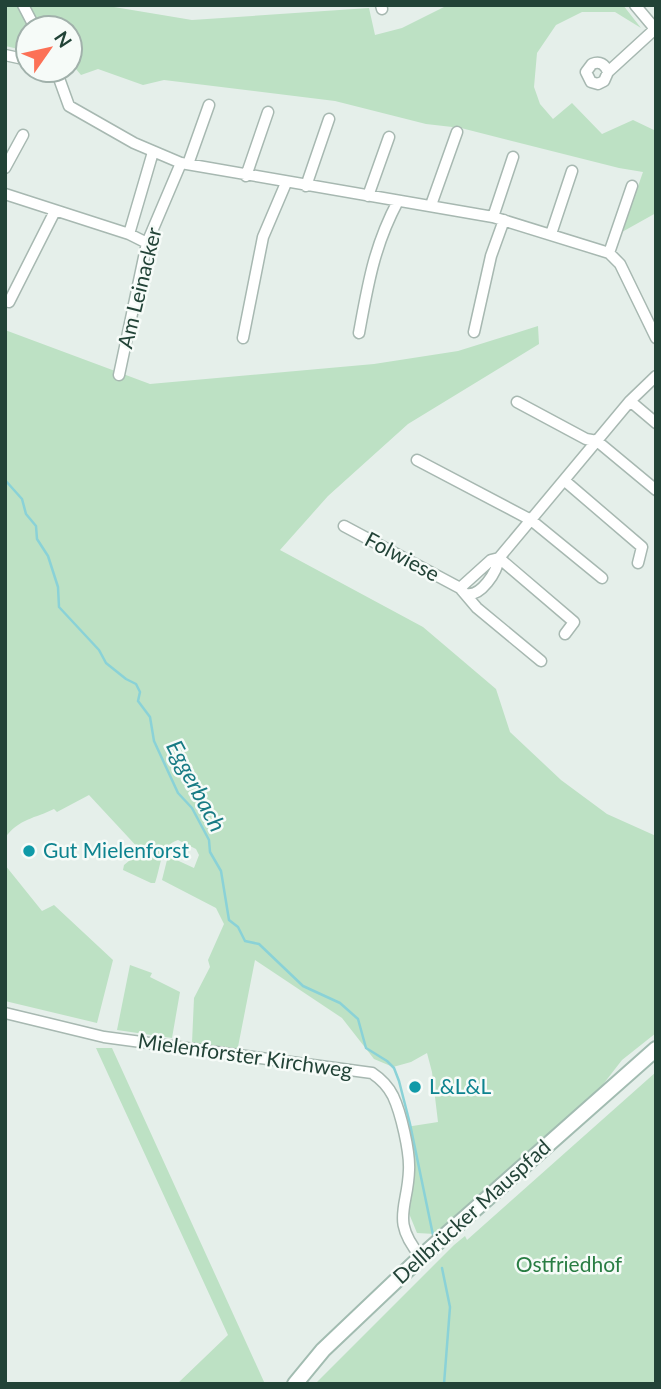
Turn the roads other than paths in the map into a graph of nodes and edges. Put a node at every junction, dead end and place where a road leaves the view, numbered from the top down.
1 (635, 5) edge
2 (655, 29) edge
3 (608, 72) dead end
4 (61, 84) edge
5 (209, 105) dead end
6 (268, 112) dead end
7 (329, 119) dead end
8 (457, 132) dead end
9 (23, 135) dead end
10 (389, 137) dead end
11 (153, 152) junction
12 (513, 157) dead end
13 (184, 164) junction
14 (5, 168) edge
15 (572, 171) dead end
16 (246, 176) junction
17 (286, 183) junction
18 (306, 186) junction
19 (632, 186) dead end
20 (5, 194) edge
21 (368, 196) junction
22 (398, 201) junction
23 (430, 205) junction
24 (55, 211) junction
25 (493, 217) junction
26 (504, 220) junction
27 (130, 234) junction
28 (551, 234) junction
29 (147, 243) junction
30 (609, 253) junction
31 (9, 302) dead end
32 (474, 332) dead end
33 (359, 333) dead end
34 (243, 338) dead end
35 (656, 338) edge
36 (119, 375) dead end
37 (656, 376) edge
38 (630, 401) junction
39 (517, 402) dead end
40 (656, 423) edge
41 (597, 441) junction
42 (417, 460) dead end
43 (565, 481) junction
44 (656, 490) edge
45 (531, 520) junction
46 (345, 526) dead end
47 (499, 558) junction
48 (638, 563) dead end
49 (602, 578) dead end
50 (463, 591) junction
51 (565, 634) dead end
52 (541, 661) dead end
53 (5, 1013) edge
54 (656, 1049) edge
55 (421, 1257) junction
56 (295, 1384) edge

1 - 2 street
2 - 3 street
4 - 11 street
5 - 13 street, Am Leinacker
6 - 16 street
7 - 18 street
8 - 23 street
9 - 14 street
10 - 21 street
11 - 13 street
11 - 27 street, Am Leinacker
12 - 25 street
13 - 16 street
13 - 29 street, Am Leinacker
15 - 28 street
16 - 17 street
17 - 18 street
17 - 34 street
18 - 21 street
19 - 30 street
20 - 24 street
21 - 22 street
22 - 23 street
22 - 33 street
23 - 25 street
24 - 27 street
24 - 31 street
25 - 26 street
26 - 28 street
26 - 32 street
27 - 29 street
28 - 30 street
29 - 36 street, Am Leinacker
30 - 35 street
37 - 38 street, Folwiese
38 - 40 street
38 - 41 street, Folwiese
39 - 41 street
41 - 43 street, Folwiese
41 - 44 street
42 - 45 street
43 - 45 street, Folwiese
43 - 48 street
45 - 47 street, Folwiese
45 - 49 street
46 - 50 street, Folwiese
47 - 50 street, Folwiese
47 - 50 street, Folwiese
47 - 51 street
50 - 52 street, Folwiese
53 - 55 street, Mielenforster Kirchweg
54 - 55 main road, Dellbrücker Mauspfad
55 - 56 main road, Dellbrücker Mauspfad

